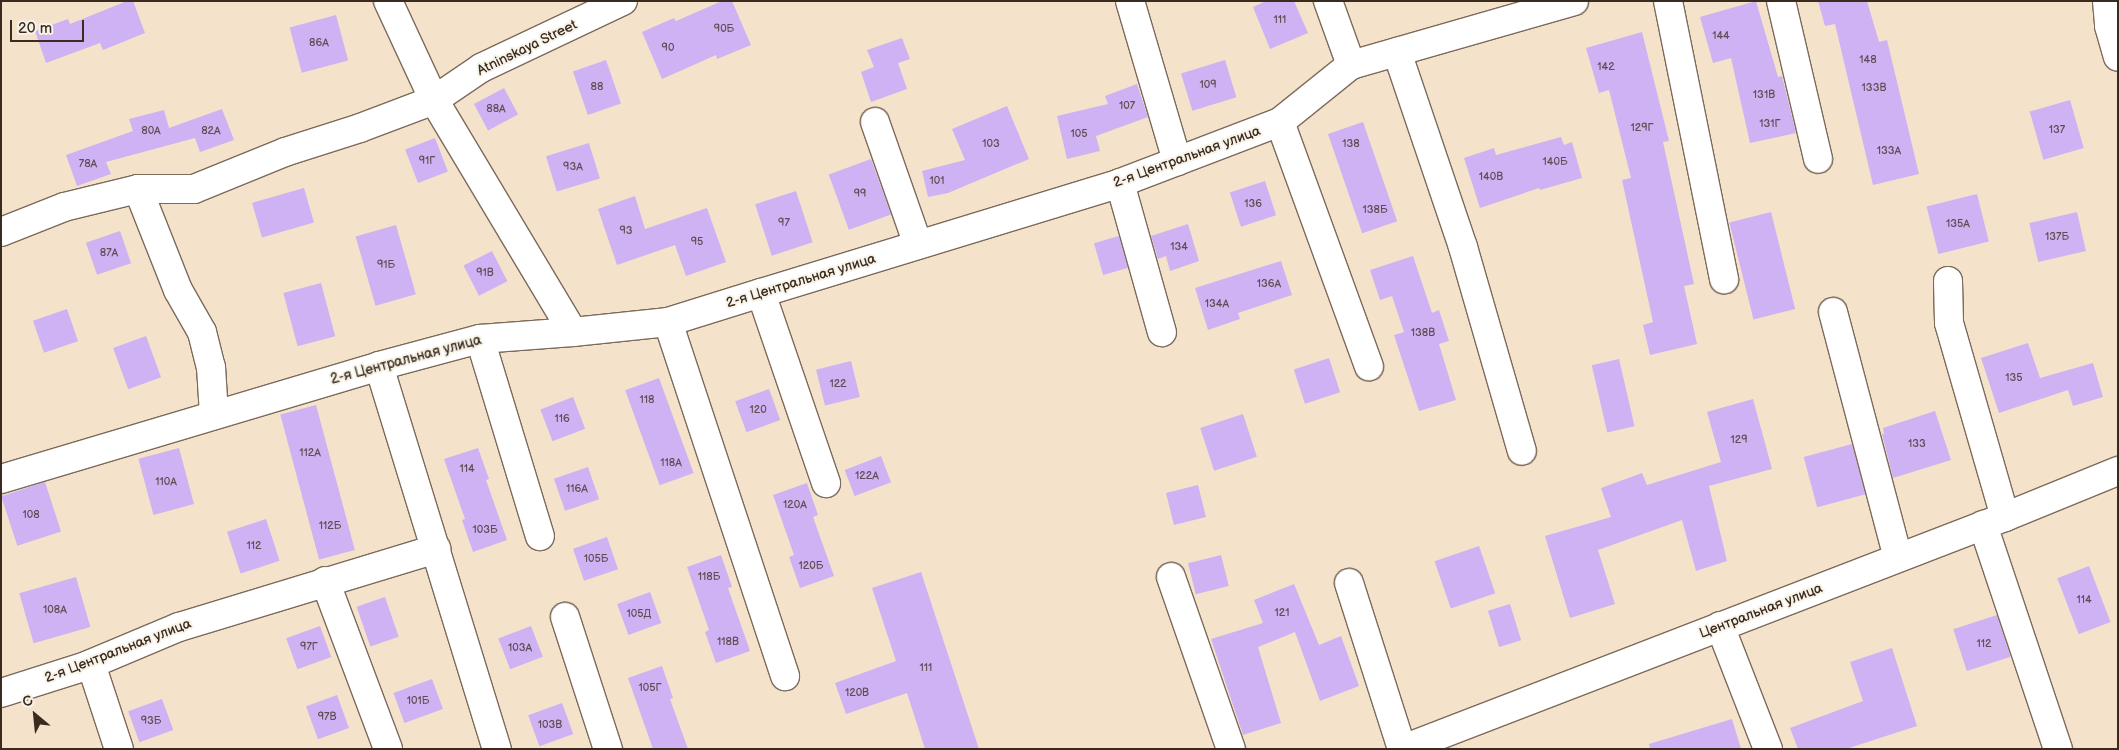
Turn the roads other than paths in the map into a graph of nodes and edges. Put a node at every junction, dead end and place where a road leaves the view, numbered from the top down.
1 (388, 1) edge
2 (623, 1) edge
3 (1130, 1) edge
4 (1328, 1) edge
5 (1574, 1) edge
6 (1668, 1) edge
7 (1780, 1) edge
8 (2107, 1) edge
9 (1397, 52) junction
10 (2118, 57) edge
11 (1351, 65) junction
12 (434, 100) junction
13 (875, 122) dead end
14 (1280, 122) junction
15 (1818, 159) dead end
16 (1177, 161) junction
17 (1120, 182) junction
18 (138, 189) junction
19 (1, 232) edge
20 (918, 245) junction
21 (1724, 279) dead end
22 (1948, 281) dead end
23 (761, 293) junction
24 (1833, 312) dead end
25 (668, 322) junction
26 (573, 332) junction
27 (1162, 332) dead end
28 (480, 338) junction
29 (379, 366) junction
30 (1369, 366) dead end
31 (214, 415) junction
32 (1522, 451) dead end
33 (2118, 471) edge
34 (1, 479) edge
35 (826, 483) dead end
36 (1994, 521) junction
37 (540, 536) dead end
38 (436, 549) junction
39 (1898, 558) junction
40 (1171, 577) dead end
41 (325, 581) junction
42 (1349, 583) dead end
43 (566, 617) dead end
44 (1720, 626) junction
45 (90, 664) junction
46 (785, 676) dead end
47 (1, 693) edge
48 (119, 749) edge
49 (388, 749) edge
50 (497, 749) edge
51 (608, 749) edge
52 (1231, 749) edge
53 (1403, 749) edge
54 (1768, 749) edge
55 (2058, 749) edge

1 - 12 street
2 - 12 street, Atninskaya Street
3 - 16 street
4 - 11 street
5 - 9 street, 2-я Центральная улица
6 - 21 street
7 - 15 street
8 - 10 street
9 - 11 street, 2-я Центральная улица
9 - 32 street
11 - 14 street, 2-я Центральная улица
12 - 18 street, Atninskaya Street
12 - 26 street
13 - 20 street
14 - 16 street, 2-я Центральная улица
14 - 30 street
16 - 17 street, 2-я Центральная улица
17 - 20 street, 2-я Центральная улица
17 - 27 street
18 - 19 street
18 - 31 street
20 - 23 street, 2-я Центральная улица
22 - 36 street
23 - 25 street, 2-я Центральная улица
23 - 35 street
24 - 39 street
25 - 26 street, 2-я Центральная улица
25 - 46 street
26 - 28 street, 2-я Центральная улица
28 - 29 street, 2-я Центральная улица
28 - 37 street
29 - 31 street, 2-я Центральная улица
29 - 38 street
31 - 34 street, 2-я Центральная улица
33 - 36 street, Центральная улица
36 - 39 street, Центральная улица
36 - 55 street
38 - 41 street, 2-я Центральная улица
38 - 50 street
39 - 44 street, Центральная улица
40 - 52 street
41 - 45 street, 2-я Центральная улица
41 - 49 street
42 - 53 street
43 - 51 street
44 - 53 street, Центральная улица
44 - 54 street
45 - 47 street, 2-я Центральная улица
45 - 48 street

